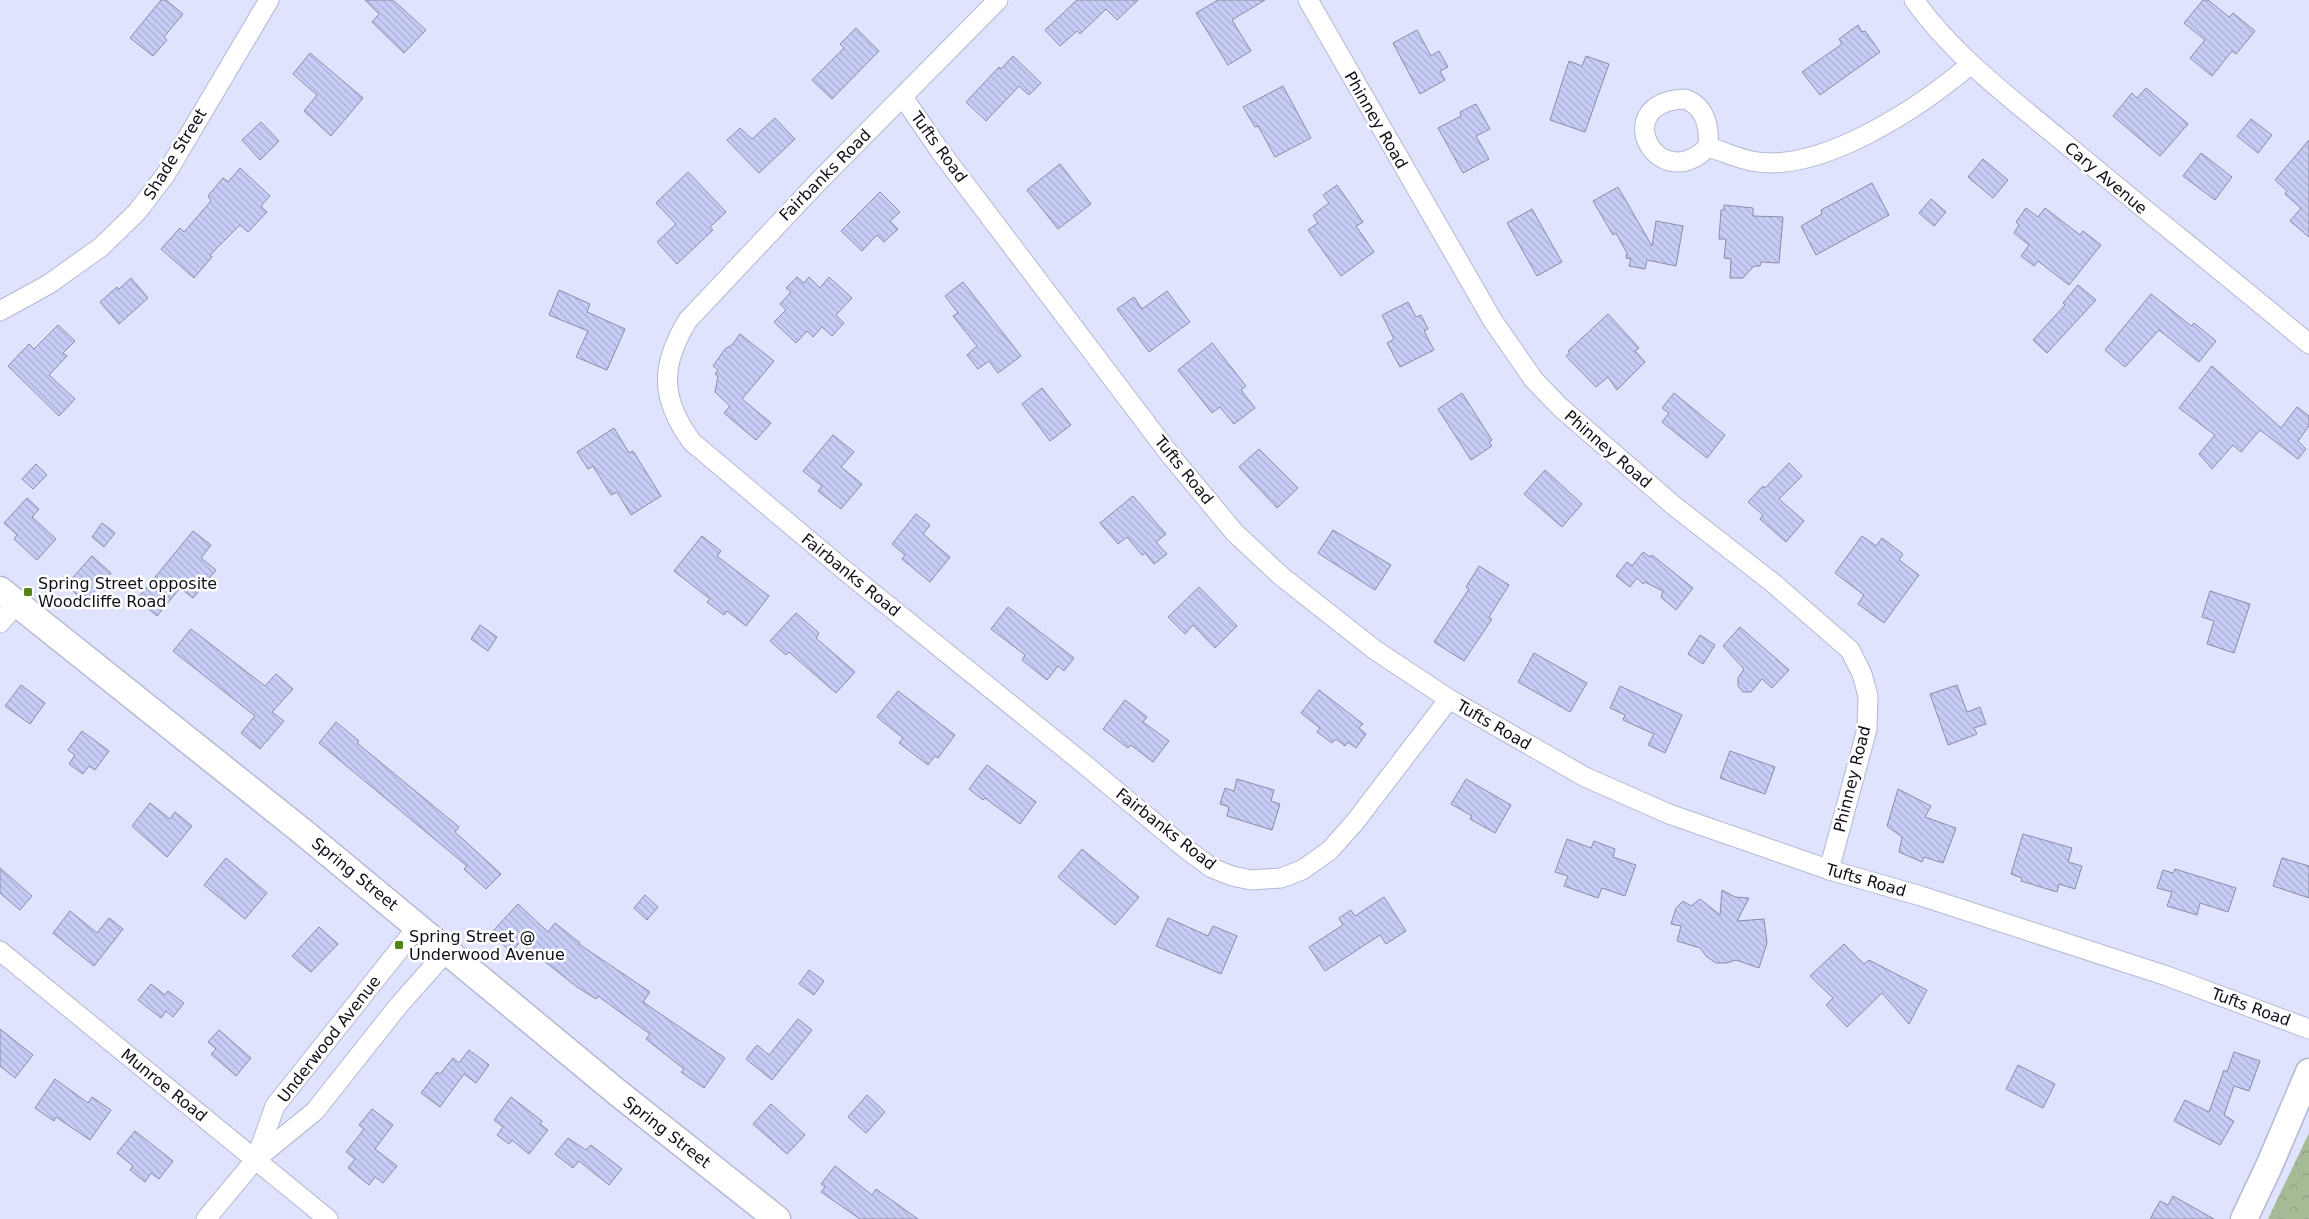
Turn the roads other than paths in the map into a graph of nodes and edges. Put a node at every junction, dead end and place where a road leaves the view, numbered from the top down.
1 (269, 0) edge
2 (998, 0) edge
3 (1308, 0) edge
4 (1914, 0) edge
5 (1970, 65) junction
6 (902, 97) junction
7 (1708, 147) dead end
8 (0, 311) edge
9 (2309, 344) edge
10 (8, 596) edge
11 (0, 623) edge
12 (1448, 699) junction
13 (1829, 870) junction
14 (418, 926) junction
15 (0, 951) edge
16 (447, 951) junction
17 (2309, 1029) edge
18 (2309, 1072) edge
19 (255, 1160) junction
20 (206, 1219) edge
21 (328, 1219) edge
22 (777, 1219) edge
23 (2244, 1219) edge

1 - 8 street, Shade Street
2 - 6 street, Fairbanks Road
3 - 13 street, Phinney Road
4 - 5 street, Cary Avenue
5 - 7 street
5 - 9 street, Cary Avenue
6 - 12 street, Tufts Road
6 - 12 street, Fairbanks Road
10 - 11 street
10 - 14 main road, Spring Street
12 - 13 street, Tufts Road
13 - 17 street, Tufts Road
14 - 16 main road, Spring Street
14 - 19 street, Underwood Avenue
15 - 19 street, Munroe Road
16 - 19 street, Underwood Avenue
16 - 22 main road, Spring Street
18 - 23 main road
19 - 20 street, Underwood Avenue
19 - 21 street, Munroe Road

